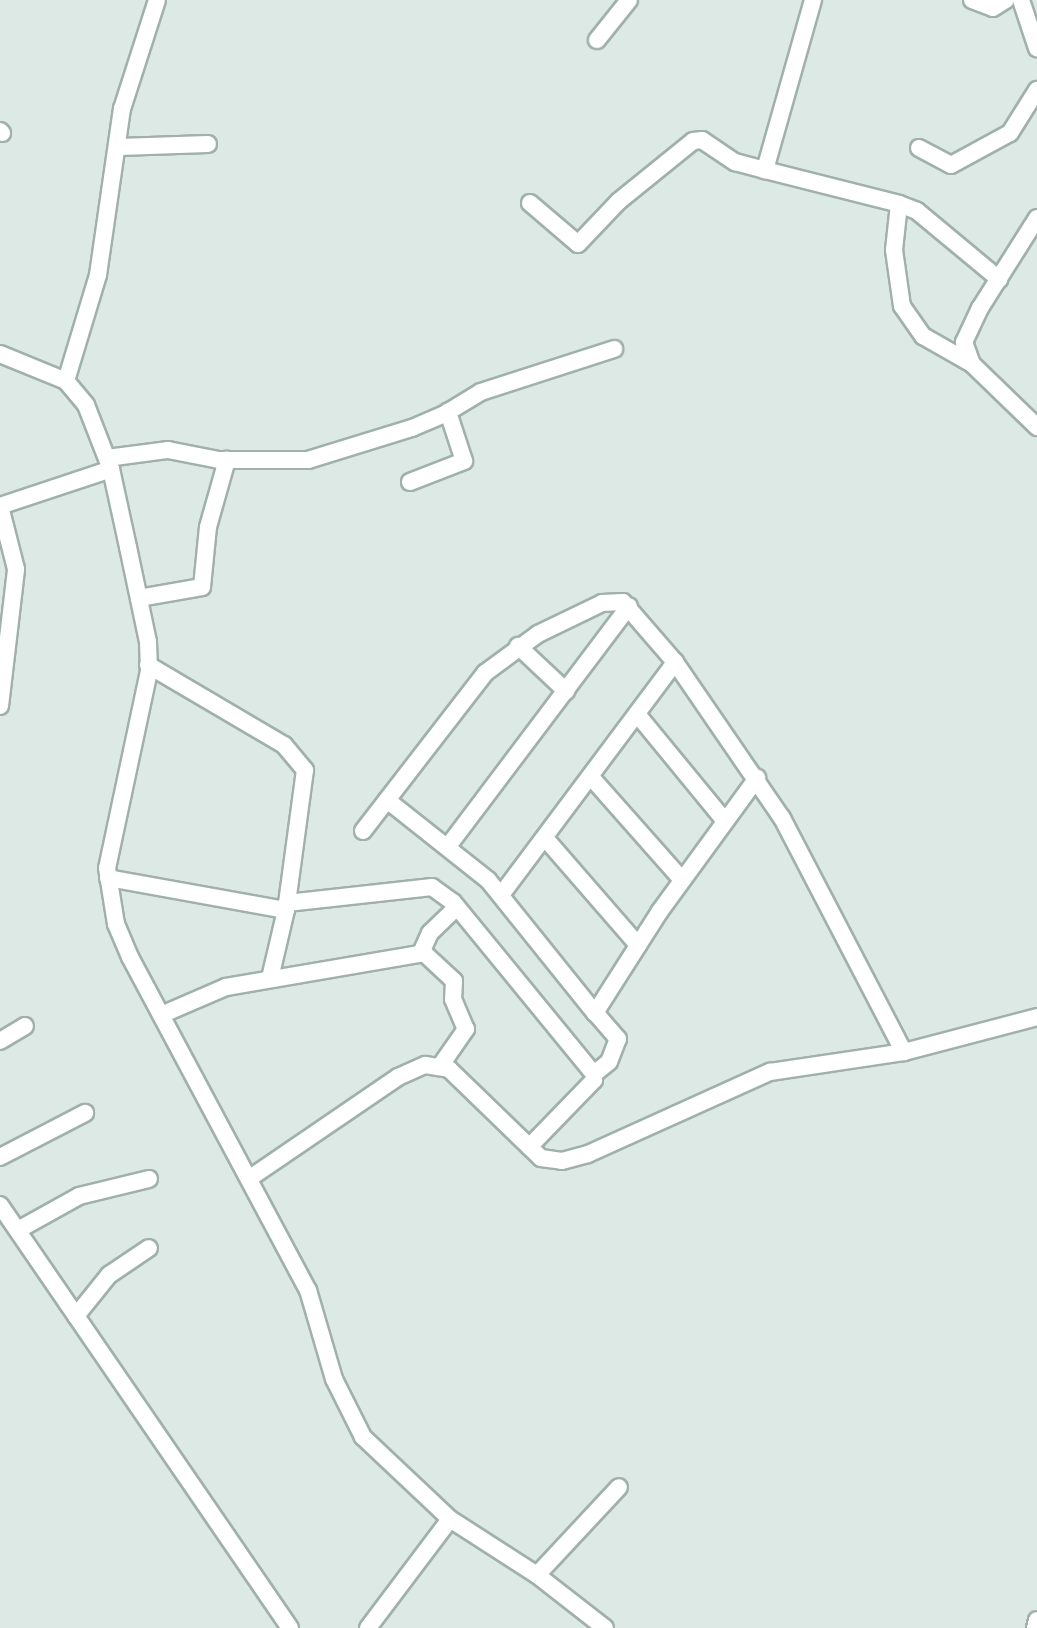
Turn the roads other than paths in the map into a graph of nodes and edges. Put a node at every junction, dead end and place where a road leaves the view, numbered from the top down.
1 (157, 0) edge
2 (629, 0) edge
3 (813, 0) edge
4 (972, 0) edge
5 (1006, 0) edge
6 (1021, 0) edge
7 (597, 40) dead end
8 (1037, 48) edge
9 (1037, 90) edge
10 (208, 144) dead end
11 (119, 147) junction
12 (919, 148) dead end
13 (765, 170) junction
14 (530, 203) dead end
15 (899, 204) junction
16 (1037, 218) edge
17 (999, 279) junction
18 (614, 349) dead end
19 (0, 354) edge
20 (972, 364) junction
21 (66, 381) junction
22 (447, 412) junction
23 (1037, 427) edge
24 (227, 460) junction
25 (109, 464) junction
26 (410, 481) dead end
27 (139, 598) junction
28 (629, 606) junction
29 (518, 646) junction
30 (675, 662) junction
31 (148, 665) junction
32 (566, 691) junction
33 (0, 706) edge
34 (637, 714) junction
35 (591, 776) junction
36 (757, 778) junction
37 (387, 800) junction
38 (724, 820) junction
39 (363, 831) dead end
40 (545, 838) junction
41 (449, 845) junction
42 (108, 878) junction
43 (682, 880) junction
44 (501, 895) junction
45 (286, 906) junction
46 (457, 906) junction
47 (638, 945) junction
48 (421, 953) junction
49 (271, 978) junction
50 (595, 1013) junction
51 (161, 1015) junction
52 (1037, 1017) edge
53 (25, 1026) dead end
54 (0, 1041) edge
55 (904, 1052) junction
56 (440, 1065) junction
57 (594, 1074) junction
58 (85, 1113) dead end
59 (529, 1147) junction
60 (0, 1157) edge
61 (250, 1178) junction
62 (149, 1179) dead end
63 (0, 1205) edge
64 (19, 1230) junction
65 (149, 1248) dead end
66 (76, 1316) junction
67 (619, 1487) dead end
68 (450, 1519) junction
69 (537, 1575) junction
70 (1037, 1620) edge
71 (290, 1628) edge
72 (368, 1628) edge
73 (605, 1628) edge
74 (1035, 1628) edge

1 - 11 street
2 - 7 street
3 - 13 street
4 - 5 street
6 - 8 street
9 - 12 street
10 - 11 street
11 - 21 street
13 - 14 street
13 - 15 street
15 - 17 street
15 - 20 street
16 - 17 street
17 - 20 street
18 - 22 street
19 - 21 street
20 - 23 street
21 - 25 street
22 - 24 street
22 - 26 street
24 - 25 street
24 - 27 street
25 - 27 street
25 - 33 street
27 - 31 street
28 - 29 street
28 - 30 street
28 - 32 street
29 - 32 street
29 - 37 street
30 - 34 street
30 - 36 street
31 - 42 street
31 - 45 street
32 - 41 street
34 - 35 street
34 - 38 street
35 - 40 street
35 - 43 street
36 - 38 street
36 - 55 street
37 - 39 street
37 - 41 street
38 - 43 street
40 - 44 street
40 - 47 street
41 - 44 street
42 - 45 street
42 - 51 street
43 - 47 street
44 - 50 street
45 - 46 street
45 - 49 street
46 - 48 street
46 - 57 street
47 - 50 street
48 - 49 street
48 - 56 street
49 - 51 street
50 - 57 street
51 - 61 street
52 - 55 street
53 - 54 street
55 - 59 street
56 - 59 street
56 - 61 street
57 - 59 street
58 - 60 street
61 - 68 street
62 - 64 street
63 - 64 street
64 - 66 street
65 - 66 street
66 - 71 street
67 - 69 street
68 - 69 street
68 - 72 street
69 - 73 street
70 - 74 street

